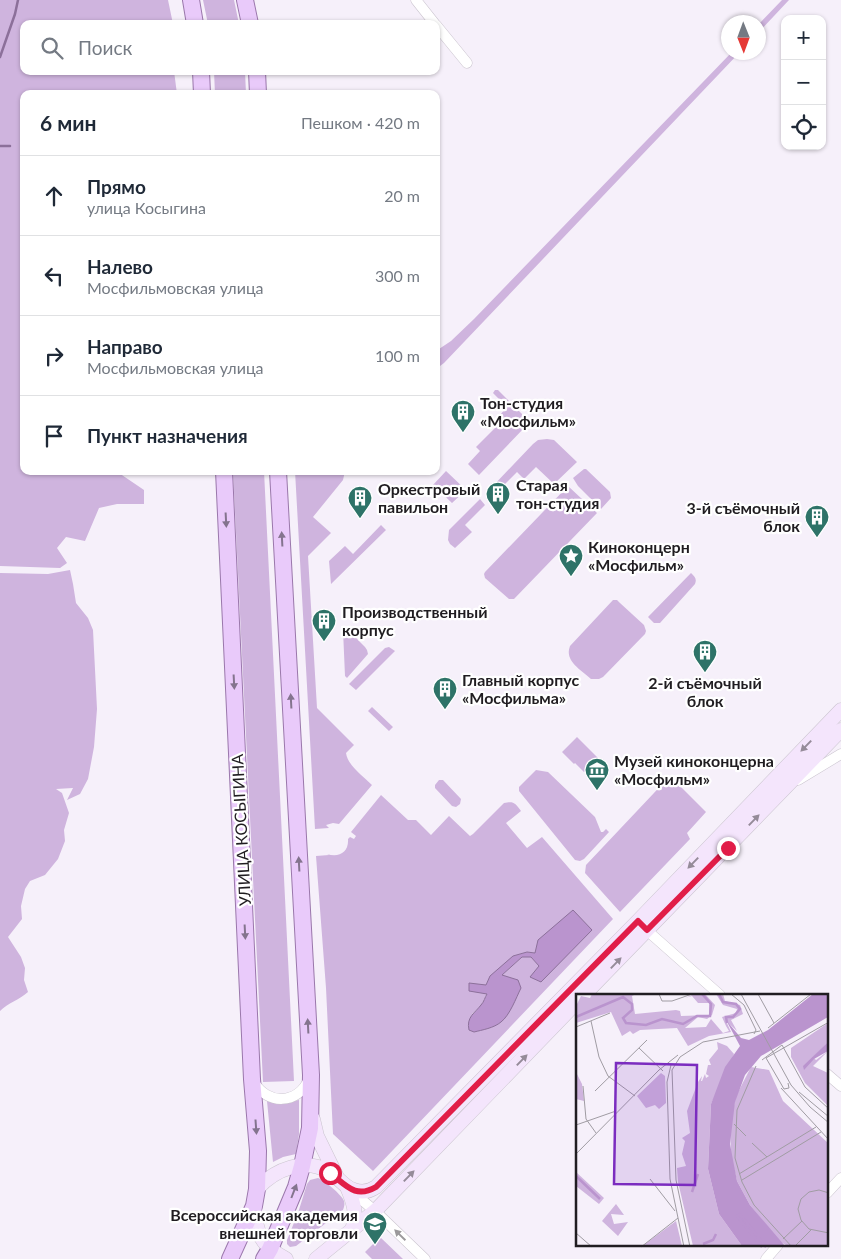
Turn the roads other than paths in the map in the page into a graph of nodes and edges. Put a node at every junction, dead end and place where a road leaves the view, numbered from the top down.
1 (191, 0) edge
2 (245, 0) edge
3 (416, 0) edge
4 (194, 20) edge
5 (249, 20) edge
6 (433, 20) edge
7 (440, 29) edge
8 (467, 63) dead end
9 (201, 75) edge
10 (257, 75) edge
11 (202, 90) edge
12 (258, 90) edge
13 (224, 475) edge
14 (278, 475) edge
15 (841, 711) edge
16 (841, 730) edge
17 (841, 754) edge
18 (786, 786) junction
19 (642, 926) junction
20 (585, 994) edge
21 (719, 994) edge
22 (576, 1003) edge
23 (311, 1075) junction
24 (828, 1075) edge
25 (252, 1079) junction
26 (841, 1086) edge
27 (311, 1111) junction
28 (302, 1166) junction
29 (841, 1178) edge
30 (342, 1182) junction
31 (257, 1189) junction
32 (828, 1192) edge
33 (254, 1206) junction
34 (375, 1211) junction
35 (352, 1230) junction
36 (777, 1246) edge
37 (267, 1254) edge
38 (230, 1259) edge
39 (286, 1259) edge
40 (316, 1259) edge
41 (425, 1259) edge
42 (766, 1259) edge

1 - 4 main road
2 - 5 main road
3 - 6 street
7 - 8 street
9 - 11 main road
10 - 12 main road
13 -> 25 main road, УЛИЦА КОСЫГИНА
23 -> 14 main road
15 -> 19 main road
16 - 18 main road
17 - 18 street
19 -> 18 main road
20 -> 19 main road
19 - 21 street
19 - 30 main road
34 -> 22 main road
23 - 25 street
23 - 27 main road
24 - 26 street
25 -> 31 main road, УЛИЦА КОСЫГИНА
27 - 28 main road
27 - 30 main road
28 - 30 main road
28 - 31 main road
37 -> 28 main road
29 - 32 street
30 - 34 street
30 - 35 main road
31 - 33 main road, УЛИЦА КОСЫГИНА
33 - 37 main road, УЛИЦА КОСЫГИНА
33 - 38 main road, УЛИЦА КОСЫГИНА
34 - 35 main road
41 -> 34 street
35 - 40 main road
36 - 42 street
37 - 39 main road, УЛИЦА КОСЫГИНА

